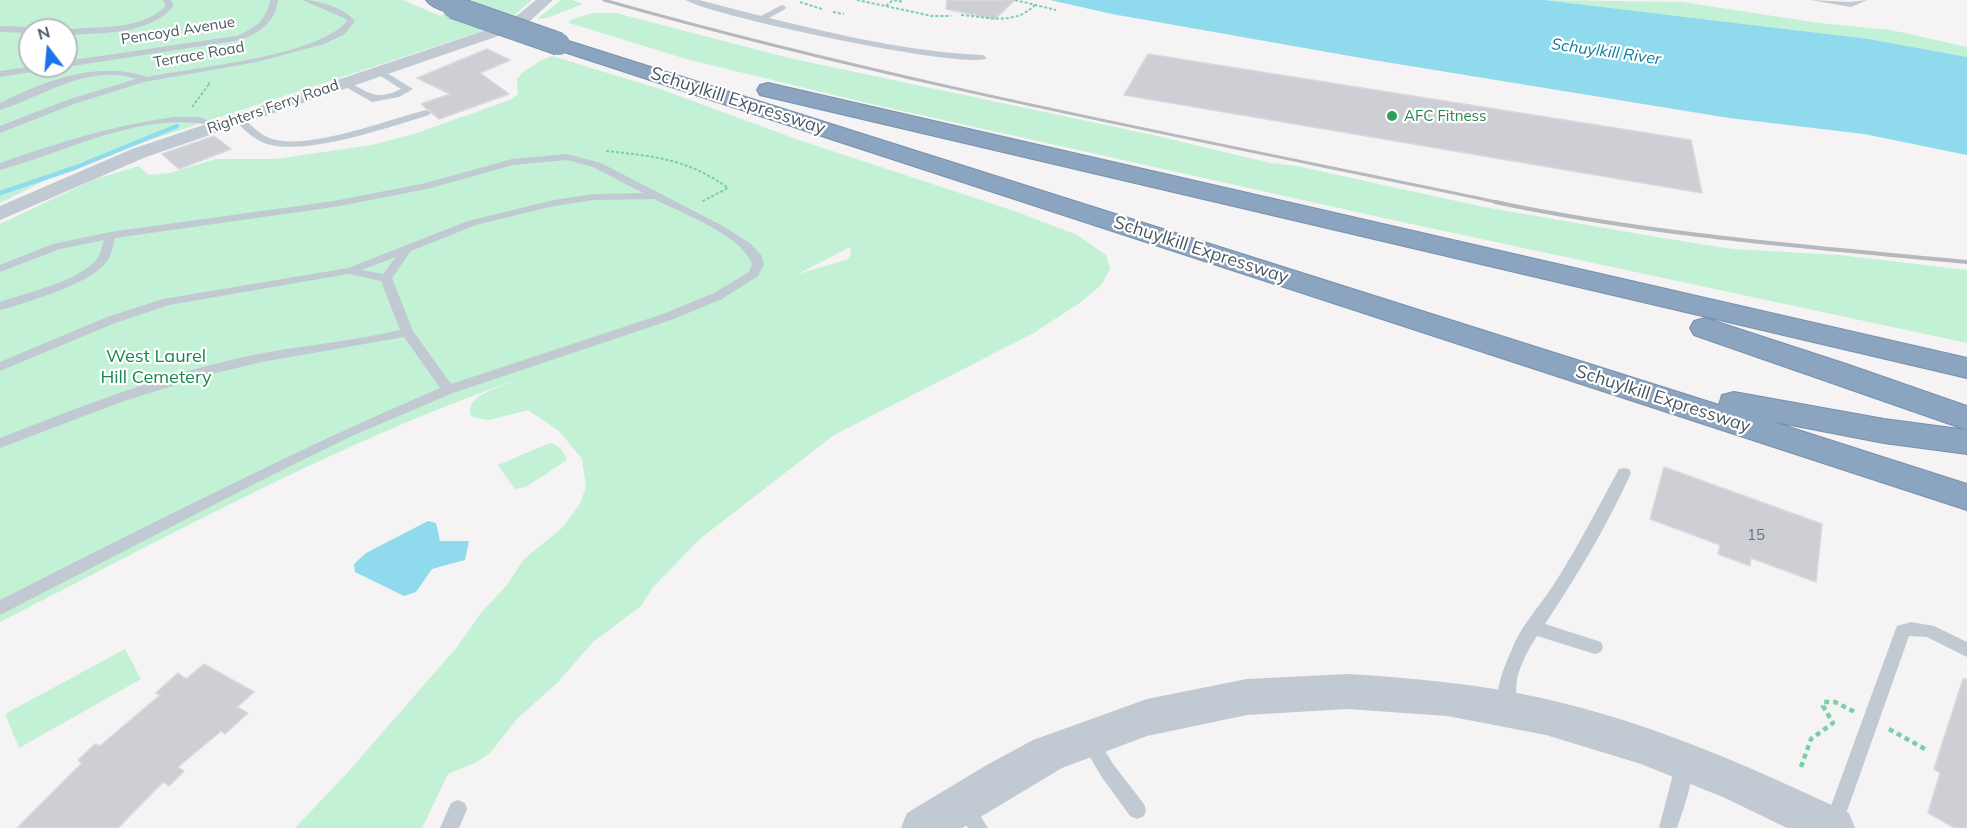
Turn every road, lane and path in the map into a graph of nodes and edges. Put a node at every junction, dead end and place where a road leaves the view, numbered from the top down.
1 (168, 0) edge
2 (274, 0) edge
3 (306, 0) edge
4 (545, 0) edge
5 (690, 0) edge
6 (857, 0) edge
7 (894, 0) edge
8 (1015, 0) edge
9 (1814, 0) edge
10 (1863, 0) edge
11 (456, 2) edge
12 (800, 2) dead end
13 (903, 2) dead end
14 (1035, 5) junction
15 (886, 6) junction
16 (782, 7) dead end
17 (822, 9) dead end
18 (1056, 10) dead end
19 (833, 12) dead end
20 (844, 14) dead end
21 (961, 15) dead end
22 (1026, 15) junction
23 (951, 16) dead end
24 (762, 19) junction
25 (1028, 19) dead end
26 (0, 29) edge
27 (18, 30) edge
28 (78, 31) edge
29 (567, 40) junction
30 (983, 58) dead end
31 (78, 62) edge
32 (18, 71) edge
33 (380, 71) junction
34 (0, 74) edge
35 (145, 79) junction
36 (344, 83) junction
37 (209, 84) dead end
38 (48, 98) junction
39 (0, 107) edge
40 (187, 113) dead end
41 (426, 113) dead end
42 (239, 119) junction
43 (218, 126) junction
44 (0, 130) edge
45 (0, 167) edge
46 (618, 176) junction
47 (656, 196) junction
48 (594, 197) junction
49 (0, 214) edge
50 (1356, 226) junction
51 (110, 235) junction
52 (407, 249) junction
53 (0, 270) edge
54 (348, 271) junction
55 (386, 278) junction
56 (0, 306) edge
57 (1754, 319) junction
58 (407, 332) junction
59 (1967, 358) edge
60 (0, 367) edge
61 (1967, 368) edge
62 (1597, 378) junction
63 (448, 390) junction
64 (1967, 418) edge
65 (1967, 442) edge
66 (0, 443) edge
67 (1624, 473) dead end
68 (1967, 496) edge
69 (0, 608) edge
70 (1534, 628) junction
71 (1596, 647) dead end
72 (1967, 650) edge
73 (1507, 707) junction
74 (1088, 738) junction
75 (1684, 759) junction
76 (458, 809) dead end
77 (1137, 810) dead end
78 (970, 816) edge
79 (449, 828) edge
80 (923, 828) edge
81 (1668, 828) edge
82 (1833, 828) edge

1 - 28 lane
2 - 31 lane, Pencoyd Avenue
3 - 35 lane, Terrace Road
4 - 33 street, Righters Ferry Road
5 - 24 lane
6 - 15 path
7 - 13 path
7 - 15 path
8 - 14 path
9 - 10 lane
11 - 29 highway, Schuylkill Expressway, bridge
12 - 17 path
14 - 18 path
14 - 22 path
15 - 23 path
16 - 24 lane
19 - 20 path
21 - 22 path
22 - 25 path
24 - 30 lane
26 - 27 lane
29 - 50 highway, Schuylkill Expressway
29 - 62 highway, Schuylkill Expressway
32 - 34 lane
33 - 36 street, Righters Ferry Road
33 - 36 lane
35 - 38 lane, Terrace Road
35 - 38 lane
36 - 42 street, Righters Ferry Road
37 - 40 path
38 - 39 lane
38 - 44 lane, Terrace Road
41 - 42 lane
42 - 43 street, Righters Ferry Road
43 - 45 lane
43 - 49 street, Righters Ferry Road
46 - 47 lane
46 - 48 lane
46 - 51 lane
47 - 48 lane
47 - 63 lane
48 - 52 lane
50 - 57 highway, Schuylkill Expressway
50 - 64 highway
51 - 53 lane
51 - 56 lane
52 - 54 lane
52 - 55 lane
54 - 55 lane
54 - 60 lane
55 - 58 lane
57 - 59 highway
57 - 61 highway, Schuylkill Expressway
58 - 63 lane
58 - 66 lane
62 - 65 highway
62 - 68 highway, Schuylkill Expressway
63 - 69 lane
67 - 70 lane
70 - 71 lane
70 - 73 lane
72 - 82 lane
73 - 74 street
73 - 75 street
74 - 77 lane
74 - 78 street
75 - 81 lane
75 - 82 street
76 - 79 lane
78 - 80 street

